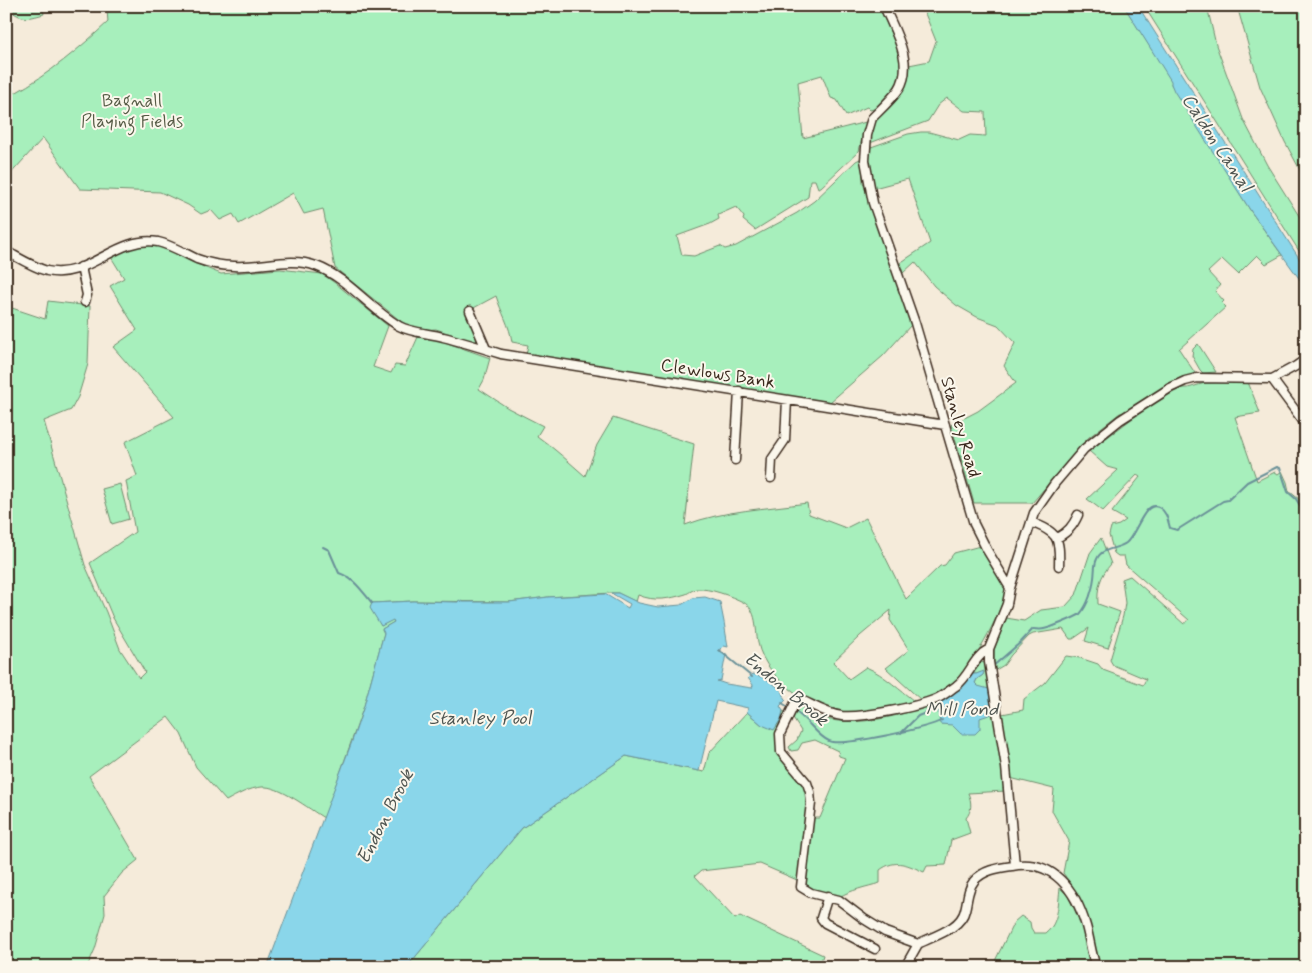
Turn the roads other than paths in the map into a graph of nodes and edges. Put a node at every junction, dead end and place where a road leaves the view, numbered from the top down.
1 (884, 6) edge
2 (6, 251) edge
3 (81, 267) junction
4 (85, 302) dead end
5 (470, 311) dead end
6 (486, 349) junction
7 (1306, 359) edge
8 (1272, 379) junction
9 (739, 391) junction
10 (787, 400) junction
11 (945, 425) junction
12 (1306, 425) edge
13 (734, 460) dead end
14 (771, 478) dead end
15 (1078, 515) dead end
16 (1031, 522) junction
17 (1057, 538) junction
18 (1060, 566) dead end
19 (1010, 588) junction
20 (989, 649) junction
21 (1015, 865) junction
22 (828, 896) junction
23 (918, 944) junction
24 (875, 949) dead end
25 (905, 967) edge
26 (1096, 967) edge

1 - 11 street, Stanley Road
2 - 3 street, Clewlows Bank
3 - 4 street
3 - 6 street, Clewlows Bank
5 - 6 street
6 - 9 street, Clewlows Bank
7 - 8 street
8 - 12 street
8 - 16 street
9 - 10 street, Clewlows Bank
9 - 13 street
10 - 11 street, Clewlows Bank
10 - 14 street
11 - 19 street, Stanley Road
15 - 17 street
16 - 17 street
16 - 19 street
17 - 18 street
19 - 20 street
20 - 21 street
20 - 22 street
21 - 23 street
21 - 26 street
22 - 23 street
22 - 24 street
23 - 25 street

